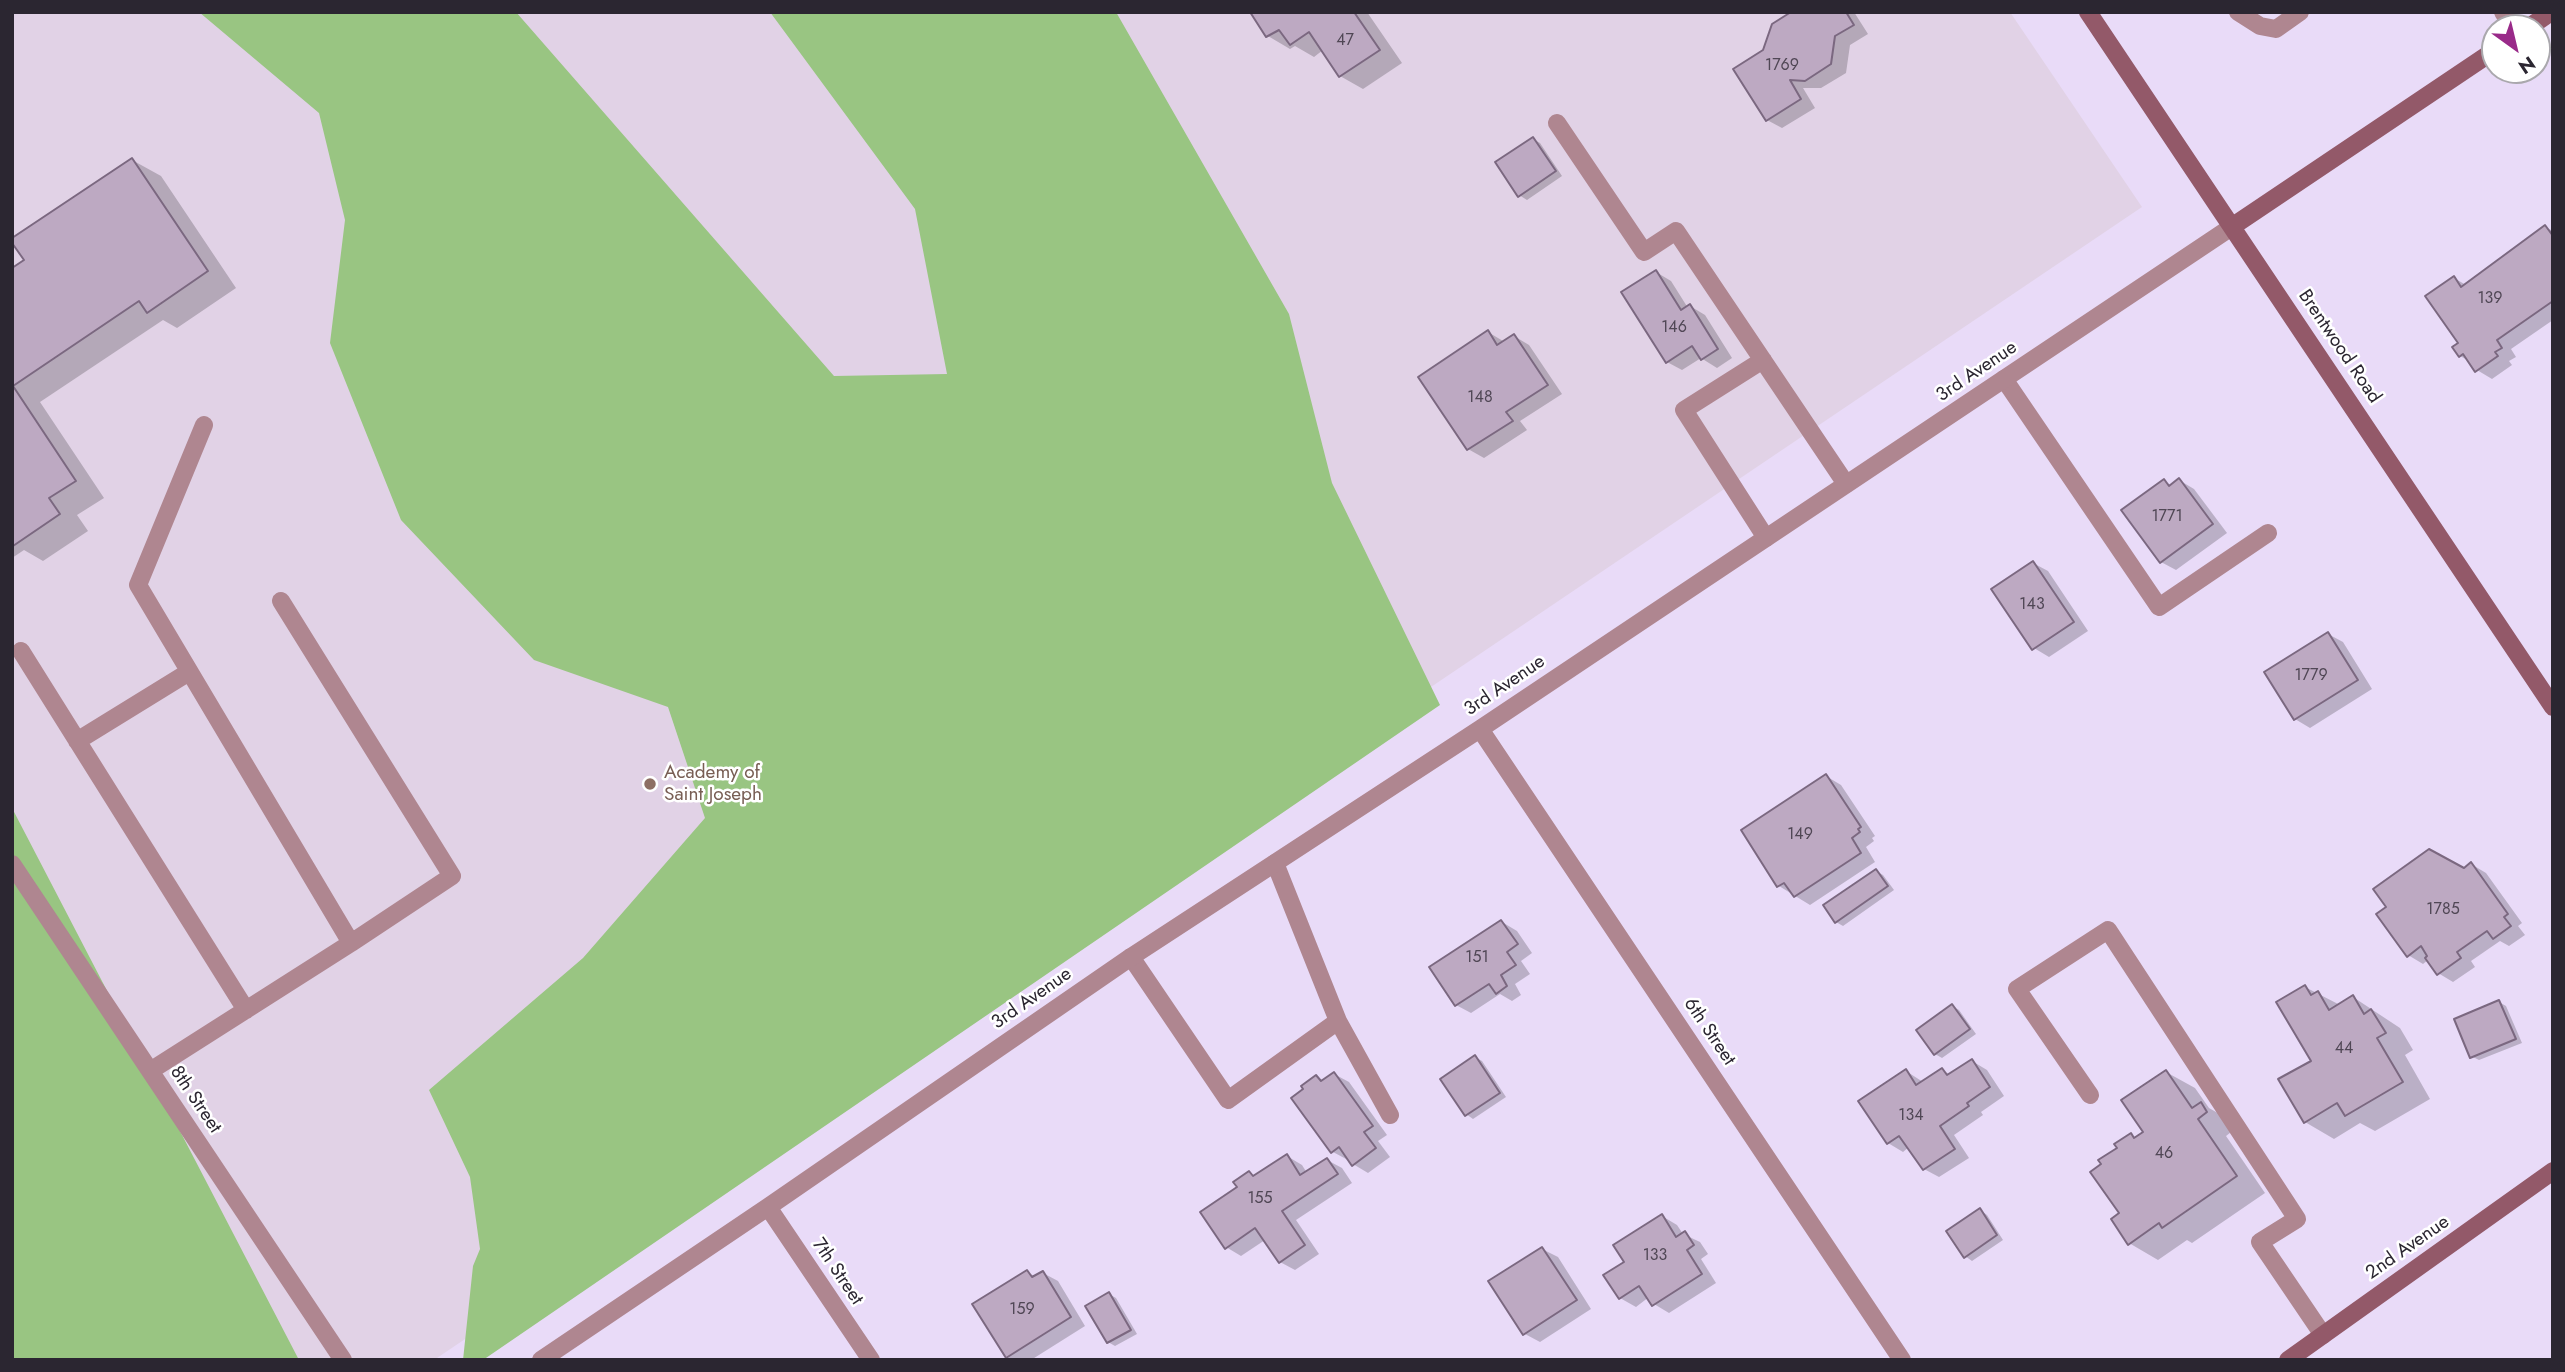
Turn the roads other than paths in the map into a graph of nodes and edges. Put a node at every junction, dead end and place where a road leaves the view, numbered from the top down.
1 (2088, 12) edge
2 (2238, 12) edge
3 (2300, 12) edge
4 (2481, 59) edge
5 (1557, 123) dead end
6 (2233, 226) junction
7 (1763, 360) junction
8 (2004, 379) junction
9 (204, 425) dead end
10 (1846, 484) junction
11 (2267, 533) dead end
12 (1766, 538) junction
13 (281, 601) dead end
14 (21, 650) dead end
15 (189, 672) junction
16 (2553, 707) edge
17 (1480, 729) junction
18 (77, 741) junction
19 (1275, 863) junction
20 (12, 864) edge
21 (351, 943) junction
22 (1130, 957) junction
23 (246, 1010) junction
24 (1338, 1021) junction
25 (150, 1071) junction
26 (2090, 1095) dead end
27 (1390, 1115) dead end
28 (2553, 1171) edge
29 (768, 1207) junction
30 (2323, 1335) junction
31 (343, 1360) edge
32 (541, 1360) edge
33 (871, 1360) edge
34 (1902, 1360) edge
35 (2288, 1360) edge

1 - 6 street, Brentwood Road
2 - 3 street
4 - 6 street, 3rd Avenue
5 - 7 street
6 - 8 street, 3rd Avenue
6 - 16 street, Brentwood Road
7 - 10 street
7 - 12 street
8 - 10 street, 3rd Avenue
8 - 11 street
9 - 15 street
10 - 12 street, 3rd Avenue
12 - 17 street, 3rd Avenue
13 - 21 street
14 - 18 street
15 - 18 street
15 - 21 street
17 - 19 street, 3rd Avenue
17 - 34 street, 6th Street
18 - 23 street
19 - 22 street, 3rd Avenue
19 - 24 street
20 - 25 street, 8th Street
21 - 23 street
22 - 24 street
22 - 29 street, 3rd Avenue
23 - 25 street
24 - 27 street
25 - 31 street, 8th Street
26 - 30 street
28 - 30 street, 2nd Avenue
29 - 32 street, 3rd Avenue
29 - 33 street, 7th Street
30 - 35 street, 2nd Avenue

